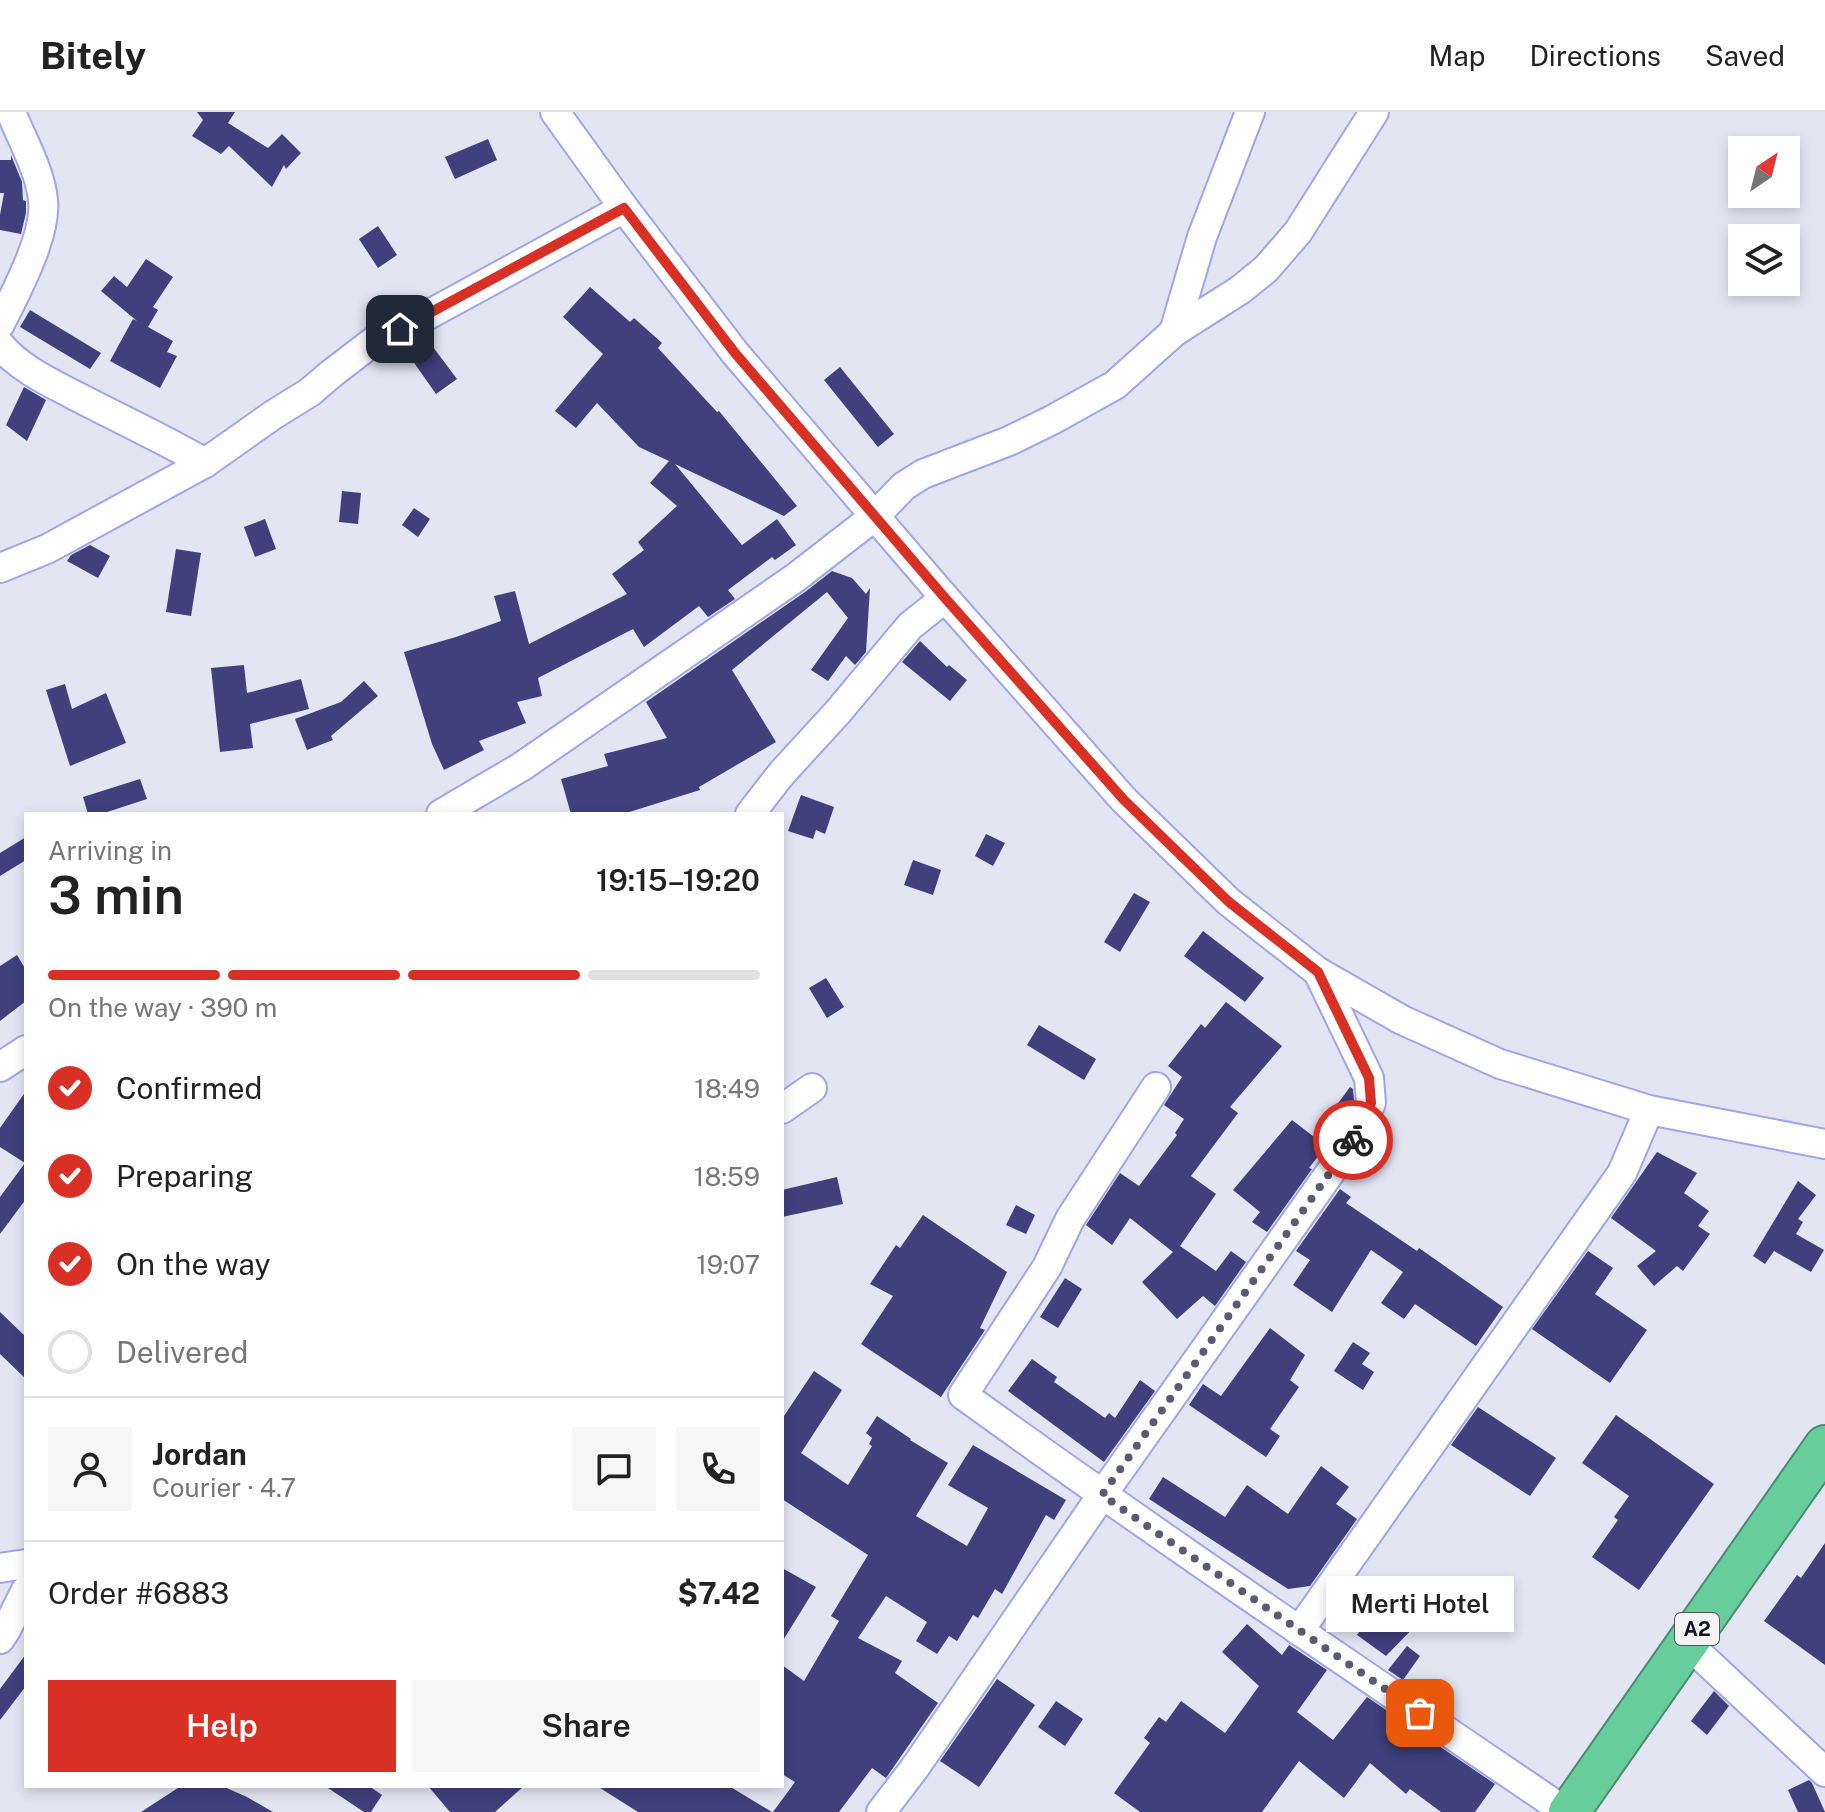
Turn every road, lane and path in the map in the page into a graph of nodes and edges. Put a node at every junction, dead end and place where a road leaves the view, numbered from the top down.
1 (11, 112) edge
2 (555, 112) edge
3 (1250, 112) edge
4 (1374, 112) edge
5 (624, 208) junction
6 (0, 324) edge
7 (1174, 332) junction
8 (0, 345) edge
9 (205, 463) junction
10 (875, 516) junction
11 (0, 568) edge
12 (945, 598) junction
13 (472, 807) edge
14 (450, 812) edge
15 (752, 812) edge
16 (1318, 972) junction
17 (24, 1051) edge
18 (0, 1067) edge
19 (1156, 1087) dead end
20 (812, 1088) dead end
21 (784, 1108) edge
22 (1649, 1110) junction
23 (1825, 1144) edge
24 (1825, 1446) edge
25 (1102, 1495) junction
26 (24, 1564) edge
27 (0, 1568) edge
28 (24, 1594) edge
29 (1299, 1631) junction
30 (0, 1639) edge
31 (1687, 1643) junction
32 (1825, 1772) edge
33 (881, 1812) edge
34 (1567, 1812) edge

1 - 6 street
2 - 5 street
3 - 7 street
4 - 7 street
5 - 9 street
5 - 10 street
7 - 10 street
8 - 9 street
9 - 11 street
10 - 12 street
10 - 13 street
12 - 15 street
12 - 16 street
13 - 14 street
16 - 22 street
16 - 25 street
17 - 18 street
19 - 25 street
20 - 21 street
22 - 23 street
22 - 29 street
24 - 31 highway, A2
25 - 29 street
25 - 33 street
26 - 27 street
28 - 30 street
29 - 34 street
31 - 32 street
31 - 34 highway, A2

